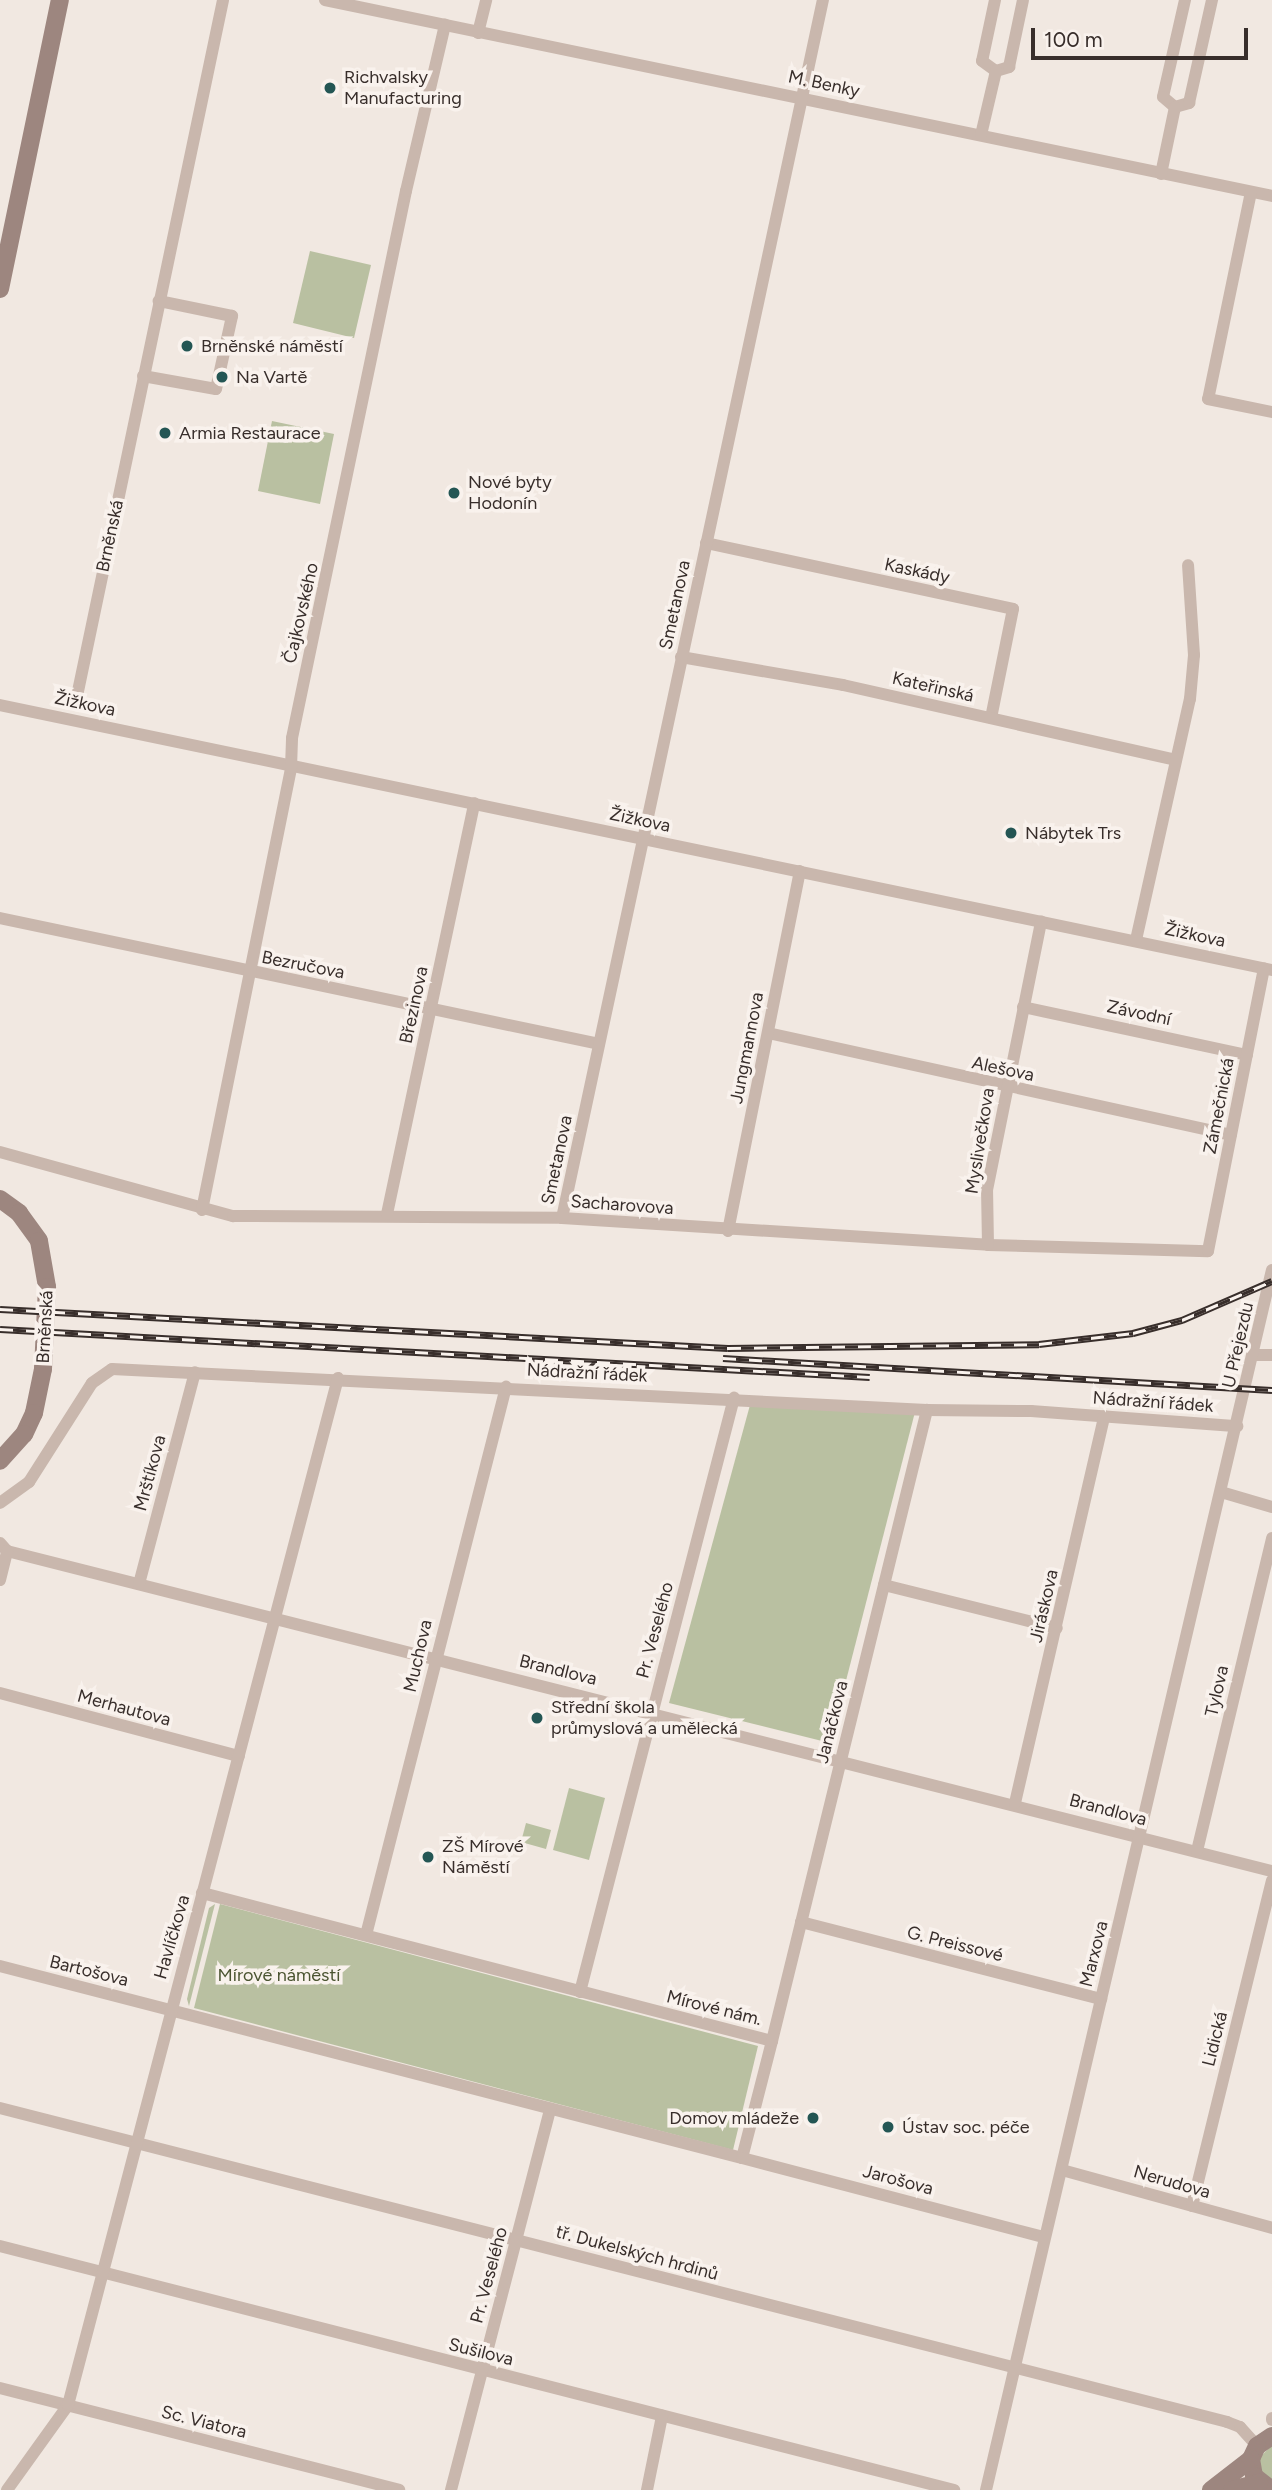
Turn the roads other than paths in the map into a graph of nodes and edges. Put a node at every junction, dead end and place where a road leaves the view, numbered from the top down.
1 (60, 0) edge
2 (223, 0) edge
3 (325, 0) edge
4 (486, 0) edge
5 (823, 0) edge
6 (995, 0) edge
7 (1023, 0) edge
8 (1185, 0) edge
9 (1212, 0) edge
10 (445, 24) junction
11 (478, 33) junction
12 (996, 71) junction
13 (804, 98) junction
14 (1174, 107) junction
15 (981, 135) junction
16 (1161, 174) junction
17 (1251, 192) junction
18 (1272, 196) edge
19 (0, 289) edge
20 (159, 300) junction
21 (143, 376) junction
22 (1272, 412) edge
23 (706, 543) junction
24 (1188, 565) dead end
25 (681, 657) junction
26 (77, 696) dead end
27 (0, 705) edge
28 (991, 718) junction
29 (1176, 760) junction
30 (291, 768) junction
31 (474, 803) junction
32 (642, 838) junction
33 (800, 871) junction
34 (0, 918) edge
35 (1041, 921) junction
36 (1136, 940) junction
37 (1268, 969) edge
38 (251, 972) junction
39 (1023, 1007) junction
40 (431, 1008) junction
41 (768, 1033) junction
42 (599, 1044) junction
43 (1247, 1055) junction
44 (1006, 1088) junction
45 (1231, 1135) junction
46 (0, 1152) edge
47 (0, 1199) edge
48 (202, 1210) junction
49 (387, 1214) junction
50 (562, 1218) junction
51 (728, 1231) junction
52 (988, 1245) junction
53 (1208, 1251) joint
54 (1272, 1270) edge
55 (1255, 1354) junction
56 (1272, 1355) edge
57 (195, 1372) junction
58 (338, 1378) junction
59 (506, 1387) junction
60 (734, 1398) junction
61 (927, 1410) junction
62 (1104, 1416) junction
63 (1237, 1426) junction
64 (0, 1461) edge
65 (1221, 1492) junction
66 (0, 1503) edge
67 (1272, 1507) edge
68 (1272, 1538) edge
69 (4, 1547) edge
70 (0, 1580) edge
71 (139, 1584) junction
72 (884, 1585) junction
73 (276, 1618) junction
74 (1057, 1628) junction
75 (434, 1658) junction
76 (0, 1693) edge
77 (652, 1712) junction
78 (239, 1756) junction
79 (840, 1759) junction
80 (1015, 1802) junction
81 (1140, 1837) junction
82 (1197, 1851) junction
83 (1272, 1871) edge
84 (1272, 1881) edge
85 (202, 1893) junction
86 (801, 1922) junction
87 (366, 1935) junction
88 (0, 1966) edge
89 (580, 1992) junction
90 (1101, 1999) junction
91 (170, 2009) junction
92 (772, 2041) junction
93 (0, 2108) edge
94 (550, 2109) junction
95 (134, 2144) junction
96 (742, 2158) junction
97 (1062, 2170) junction
98 (1192, 2206) junction
99 (1272, 2228) edge
100 (1044, 2237) junction
101 (517, 2240) junction
102 (0, 2246) edge
103 (103, 2272) junction
104 (482, 2370) junction
105 (1015, 2370) junction
106 (0, 2388) edge
107 (68, 2405) junction
108 (662, 2416) junction
109 (1260, 2447) edge
110 (1266, 2486) edge
111 (7, 2490) edge
112 (399, 2490) edge
113 (451, 2490) edge
114 (647, 2490) edge
115 (954, 2490) edge
116 (986, 2490) edge
117 (1211, 2490) edge
118 (1232, 2490) edge

1 - 19 main road
2 - 20 street
3 - 10 street, M. Benky
4 - 11 street
5 - 13 street, Smetanova
6 - 12 street
7 - 12 street
8 - 14 street
9 - 14 street
10 - 11 street, M. Benky
10 - 30 street, Čajkovského
11 - 13 street, M. Benky
12 - 15 street
13 - 15 street, M. Benky
13 - 23 street, Smetanova
14 - 16 street
15 - 16 street, M. Benky
16 - 17 street, M. Benky
17 - 18 street, M. Benky
17 - 22 street
20 - 21 street
20 - 21 street
21 - 26 street, Brněnská
23 - 25 street, Smetanova
23 - 28 street, Kaskády
24 - 29 street
25 - 28 street, Kateřinská
25 - 32 street, Smetanova
27 - 30 street, Žižkova
28 - 29 street, Kateřinská
29 - 36 street
30 - 31 street, Žižkova
30 - 38 street, Čajkovského
31 - 32 street, Žižkova
31 - 40 street, Březinova
32 - 33 street, Žižkova
32 - 42 street, Smetanova
33 - 35 street, Žižkova
33 - 41 street, Jungmannova
34 - 38 street, Bezručova
35 - 36 street, Žižkova
35 - 39 street, Myslivečkova
36 - 37 street, Žižkova
37 - 43 street, Zámečnická
38 - 40 street, Bezručova
38 - 48 street, Čajkovského
39 - 43 street, Závodní
39 - 44 street, Myslivečkova
40 - 42 street, Bezručova
40 - 49 street, Březinova
41 - 44 street, Alešova
41 - 51 street, Jungmannova
42 - 50 street, Smetanova
43 - 45 street, Zámečnická
44 - 45 street, Alešova
44 - 52 street, Myslivečkova
45 - 53 street, Zámečnická
46 - 48 street, Sacharovova
47 - 64 main road, Brněnská
48 - 49 street, Sacharovova
49 - 50 street, Sacharovova
50 - 51 street, Sacharovova
51 - 52 street, Sacharovova
52 - 53 street, Sacharovova
54 - 55 street, U Přejezdu
55 - 56 street
55 - 63 street, U Přejezdu
57 - 58 street, Nádražní řádek
57 - 66 street, Nádražní řádek
57 - 71 street, Mrštíkova
58 - 59 street, Nádražní řádek
58 - 73 street, Havlíčkova
59 - 60 street, Nádražní řádek
59 - 75 street, Muchova
60 - 61 street, Nádražní řádek
60 - 77 street, Pr. Veselého
61 - 62 street, Nádražní řádek
61 - 72 street, Janáčkova
62 - 63 street, Nádražní řádek
62 - 74 street, Jiráskova
63 - 65 street, Marxova
65 - 67 street
65 - 81 street, Marxova
68 - 82 street, Tylova
69 - 70 street
69 - 71 street, Brandlova
71 - 73 street, Brandlova
72 - 74 street
72 - 79 street, Janáčkova
73 - 75 street, Brandlova
73 - 78 street, Havlíčkova
74 - 80 street, Jiráskova
75 - 77 street, Brandlova
75 - 87 street, Muchova
76 - 78 street, Merhautova
77 - 79 street, Brandlova
77 - 89 street, Pr. Veselého
78 - 85 street, Havlíčkova
79 - 80 street, Brandlova
79 - 86 street, Janáčkova
80 - 81 street, Brandlova
81 - 82 street, Brandlova
81 - 90 street, Marxova
82 - 83 street, Brandlova
84 - 98 street, Lidická
85 - 87 street, Mírové nám.
85 - 91 street, Havlíčkova
86 - 90 street, G. Preissové
86 - 92 street, Janáčkova
87 - 89 street, Mírové nám.
88 - 91 street, Bartošova
89 - 92 street, Mírové nám.
90 - 97 street, Marxova
91 - 94 street
91 - 95 street, Havlíčkova
92 - 96 street, Mírové nám.
93 - 95 street, tř. Dukelských hrdinů
94 - 96 street
94 - 101 street, Pr. Veselého
95 - 101 street, tř. Dukelských hrdinů
95 - 103 street, Havlíčkova
96 - 100 street, Jarošova
97 - 98 street, Nerudova
97 - 100 street, Marxova
98 - 99 street, Nerudova
100 - 105 street, Marxova
101 - 104 street, Pr. Veselého
101 - 105 street, tř. Dukelských hrdinů
102 - 103 street, Sušilova
103 - 104 street, Sušilova
103 - 107 street, Havlíčkova
104 - 108 street, Sušilova
104 - 113 street, Pr. Veselého
105 - 109 street, tř. Dukelských hrdinů
105 - 116 street, Marxova
106 - 107 street, Sc. Viatora
107 - 111 street, Havlíčkova
107 - 112 street, Sc. Viatora
108 - 114 street
108 - 115 street, Sušilova
109 - 110 main road
109 - 117 main road
110 - 118 main road

